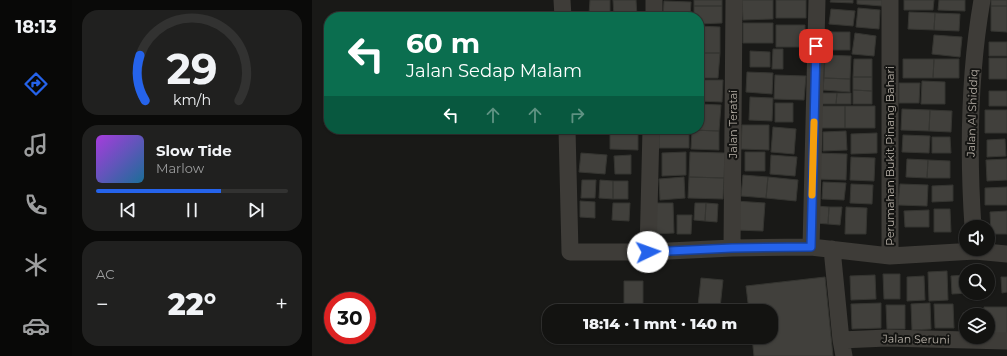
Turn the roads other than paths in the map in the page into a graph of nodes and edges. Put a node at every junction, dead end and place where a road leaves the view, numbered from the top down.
1 (562, 0) edge
2 (654, 0) edge
3 (734, 0) edge
4 (817, 0) edge
5 (890, 0) edge
6 (982, 0) edge
7 (563, 12) edge
8 (654, 12) edge
9 (567, 134) edge
10 (651, 134) edge
11 (973, 220) edge
12 (811, 247) junction
13 (732, 248) junction
14 (832, 249) junction
15 (959, 251) edge
16 (648, 252) junction
17 (995, 252) edge
18 (1007, 254) edge
19 (890, 256) junction
20 (1007, 341) edge
21 (842, 348) edge

1 - 7 street
2 - 8 street
3 - 13 street, Jalan Teratai
4 - 12 street
5 - 19 street, Perumahan Bukit Pinang Bahari
6 - 11 street, Jalan Al Shiddiq
9 - 16 street, Perumahan Bukit Pinang Bahari
10 - 16 street
12 - 13 street, Perumahan Bukit Pinang Bahari
12 - 14 street, Perumahan Bukit Pinang Bahari
13 - 16 street, Perumahan Bukit Pinang Bahari
14 - 19 street, Perumahan Bukit Pinang Bahari
14 - 21 street
15 - 19 street
17 - 18 street
20 - 21 street, Jalan Seruni

